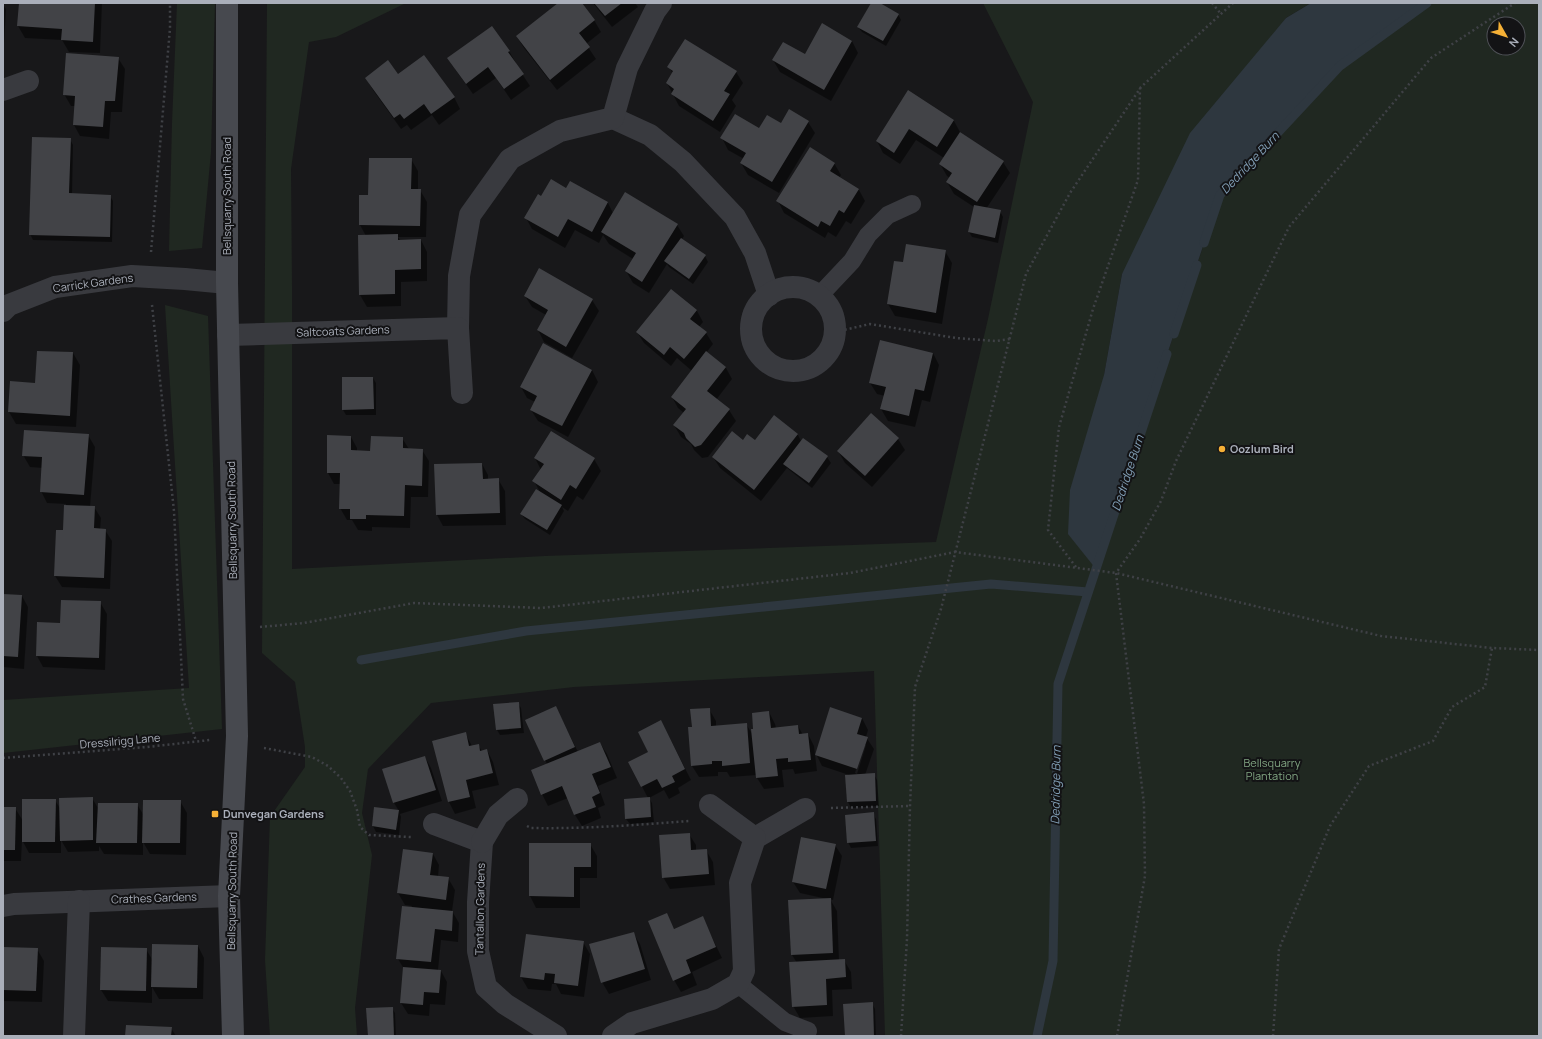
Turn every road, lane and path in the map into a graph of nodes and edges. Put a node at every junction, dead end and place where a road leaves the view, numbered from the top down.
1 (170, 3) edge
2 (227, 3) edge
3 (661, 3) edge
4 (1212, 3) edge
5 (1234, 3) edge
6 (1515, 3) edge
7 (1221, 14) junction
8 (28, 81) dead end
9 (1140, 87) junction
10 (3, 90) edge
11 (613, 118) junction
12 (912, 204) dead end
13 (149, 278) junction
14 (227, 283) junction
15 (769, 295) junction
16 (819, 296) junction
17 (5, 305) edge
18 (458, 328) junction
19 (835, 332) junction
20 (228, 335) junction
21 (1010, 339) junction
22 (462, 393) dead end
23 (955, 552) junction
24 (1076, 567) junction
25 (1116, 573) junction
26 (235, 628) junction
27 (1492, 648) junction
28 (1539, 650) edge
29 (237, 736) junction
30 (196, 741) junction
31 (3, 758) edge
32 (517, 799) dead end
33 (710, 805) dead end
34 (910, 806) junction
35 (805, 808) joint
36 (498, 815) junction
37 (728, 818) junction
38 (439, 826) joint
39 (755, 838) junction
40 (482, 842) junction
41 (229, 896) junction
42 (79, 902) junction
43 (3, 906) edge
44 (738, 984) junction
45 (808, 1031) dead end
46 (74, 1036) edge
47 (233, 1036) edge
48 (556, 1036) edge
49 (613, 1036) edge
50 (901, 1036) edge
51 (1117, 1036) edge
52 (1273, 1036) edge

1 - 13 path
2 - 14 street, Bellsquarry South Road
3 - 11 street
4 - 7 path
5 - 7 path
6 - 25 path
7 - 9 path
8 - 10 street
9 - 21 path
9 - 24 path
11 - 15 street
11 - 18 street
12 - 16 lane
13 - 14 street, Carrick Gardens
13 - 17 street, Carrick Gardens
13 - 30 path
14 - 20 street, Bellsquarry South Road
15 - 16 street
15 - 19 street
16 - 19 street
18 - 20 street, Saltcoats Gardens
18 - 22 street
19 - 21 path
20 - 26 street, Bellsquarry South Road
21 - 23 path
23 - 24 path
23 - 26 path
23 - 34 path
24 - 25 path
25 - 27 path
25 - 51 path
26 - 29 street, Bellsquarry South Road
27 - 28 path
27 - 52 path
29 - 30 path, Dressilrigg Lane
29 - 38 path
29 - 41 street, Bellsquarry South Road
30 - 31 path, Dressilrigg Lane
32 - 36 street, Tantallon Gardens
33 - 37 street
34 - 35 path
34 - 50 path
35 - 39 street
36 - 37 path
36 - 40 street, Tantallon Gardens
37 - 39 street
38 - 40 street
39 - 44 street
40 - 48 street, Tantallon Gardens
41 - 42 street, Crathes Gardens
41 - 47 street, Bellsquarry South Road
42 - 43 street, Crathes Gardens
42 - 46 street
44 - 45 lane
44 - 49 street

